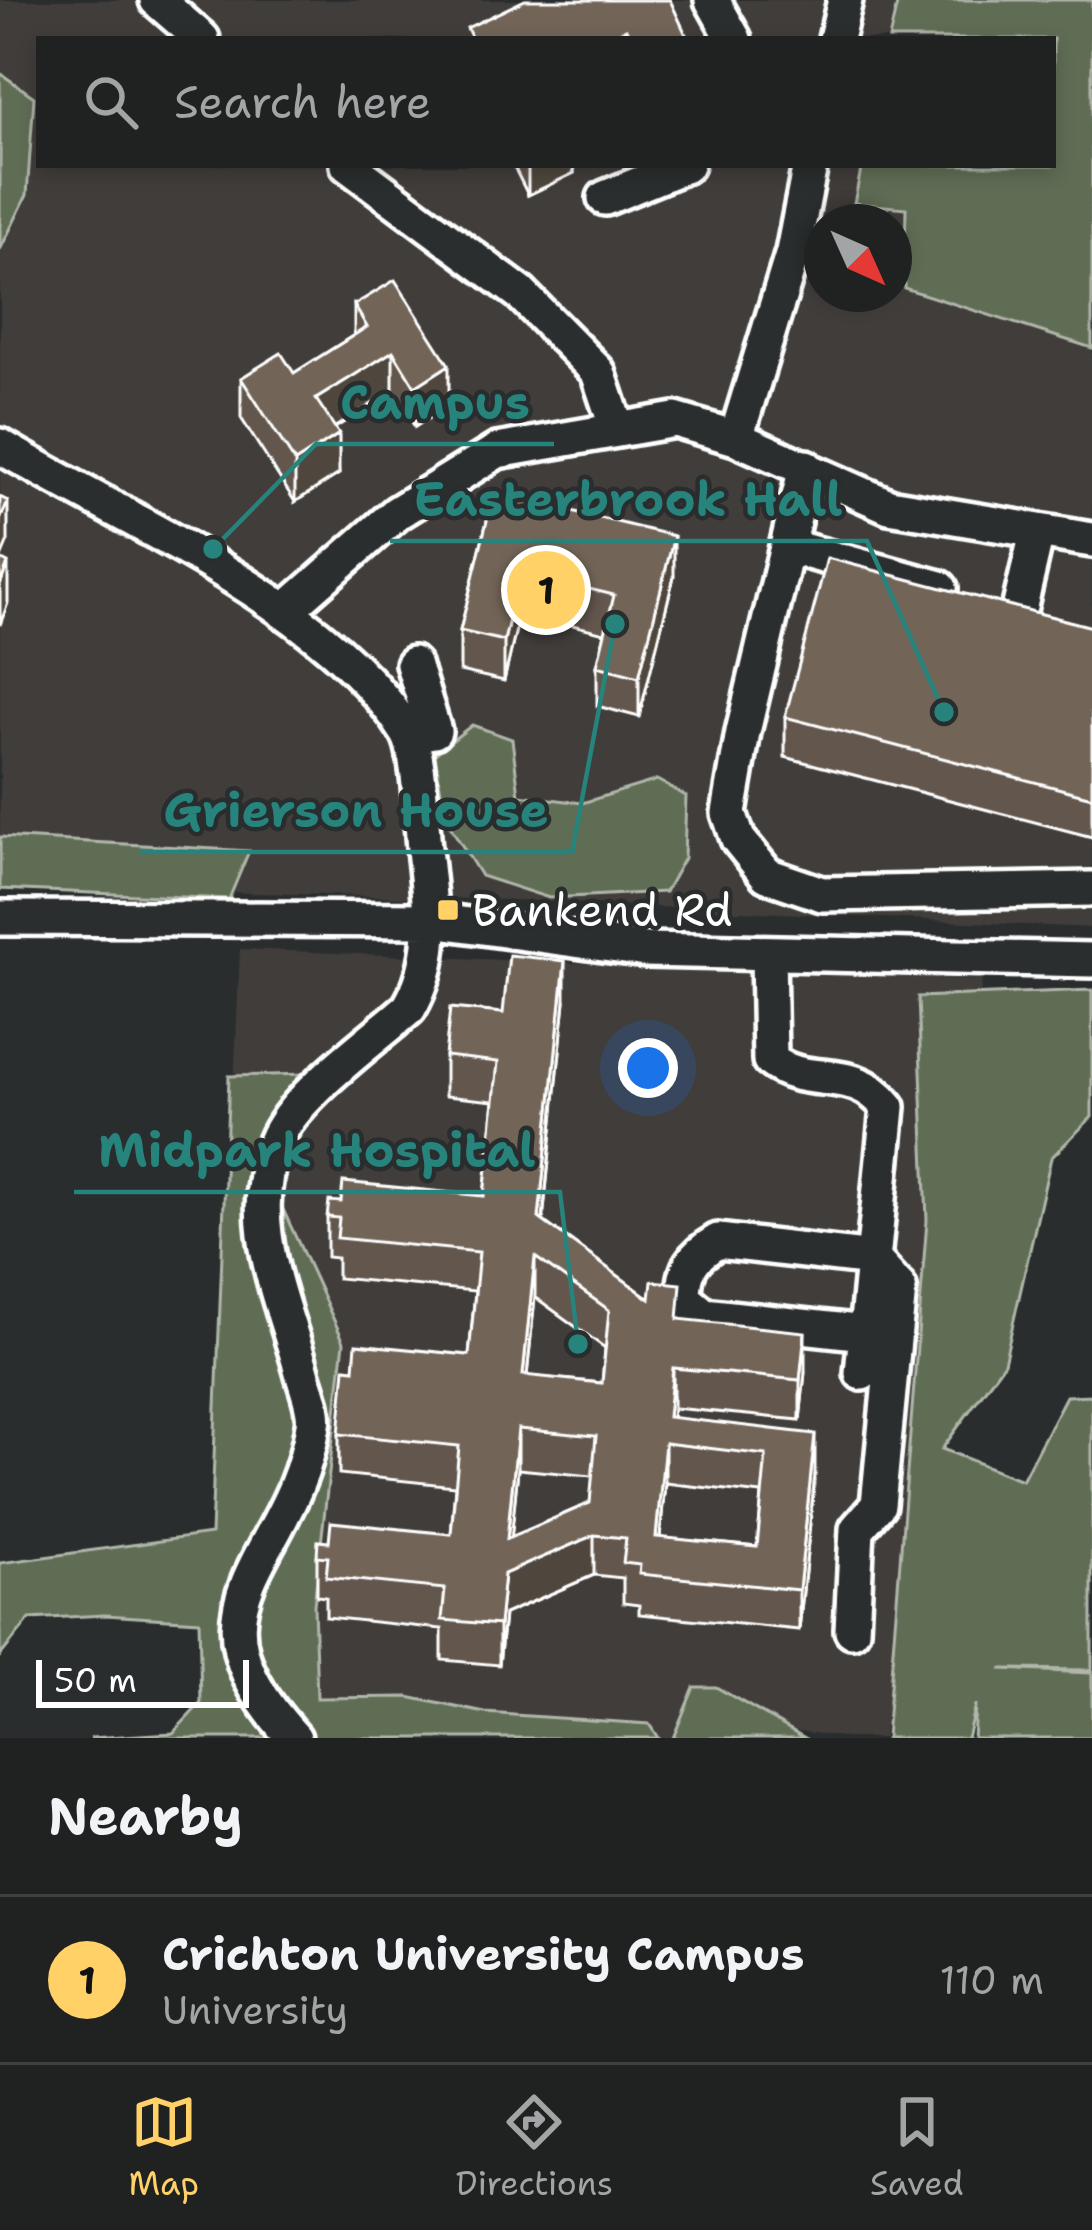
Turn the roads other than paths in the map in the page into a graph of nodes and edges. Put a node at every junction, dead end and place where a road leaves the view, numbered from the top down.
1 (157, 0) edge
2 (712, 0) edge
3 (844, 0) edge
4 (199, 36) edge
5 (732, 36) edge
6 (837, 36) edge
7 (352, 168) edge
8 (679, 168) edge
9 (809, 168) edge
10 (605, 198) dead end
11 (617, 429) junction
12 (736, 438) junction
13 (0, 446) edge
14 (806, 467) junction
15 (1037, 533) junction
16 (1092, 540) edge
17 (787, 546) junction
18 (1019, 610) junction
19 (284, 611) junction
20 (1056, 620) edge
21 (413, 664) dead end
22 (409, 735) junction
23 (1092, 889) edge
24 (0, 918) edge
25 (433, 920) junction
26 (768, 952) junction
27 (1092, 960) edge
28 (873, 1259) junction
29 (866, 1334) junction
30 (862, 1373) dead end
31 (852, 1630) dead end
32 (294, 1738) edge

1 - 4 street
2 - 5 street
3 - 6 street
7 - 11 street
8 - 10 street
9 - 12 street
11 - 12 street
11 - 19 street
12 - 14 street
13 - 19 street
14 - 15 street
14 - 17 street
15 - 16 street
15 - 18 street
17 - 18 street
17 - 23 street
18 - 20 street
19 - 22 street
21 - 22 street
22 - 25 street
24 - 25 street
25 - 26 street
25 - 32 street
26 - 27 street
26 - 28 street
28 - 29 street
28 - 29 street
28 - 31 street
29 - 30 street

